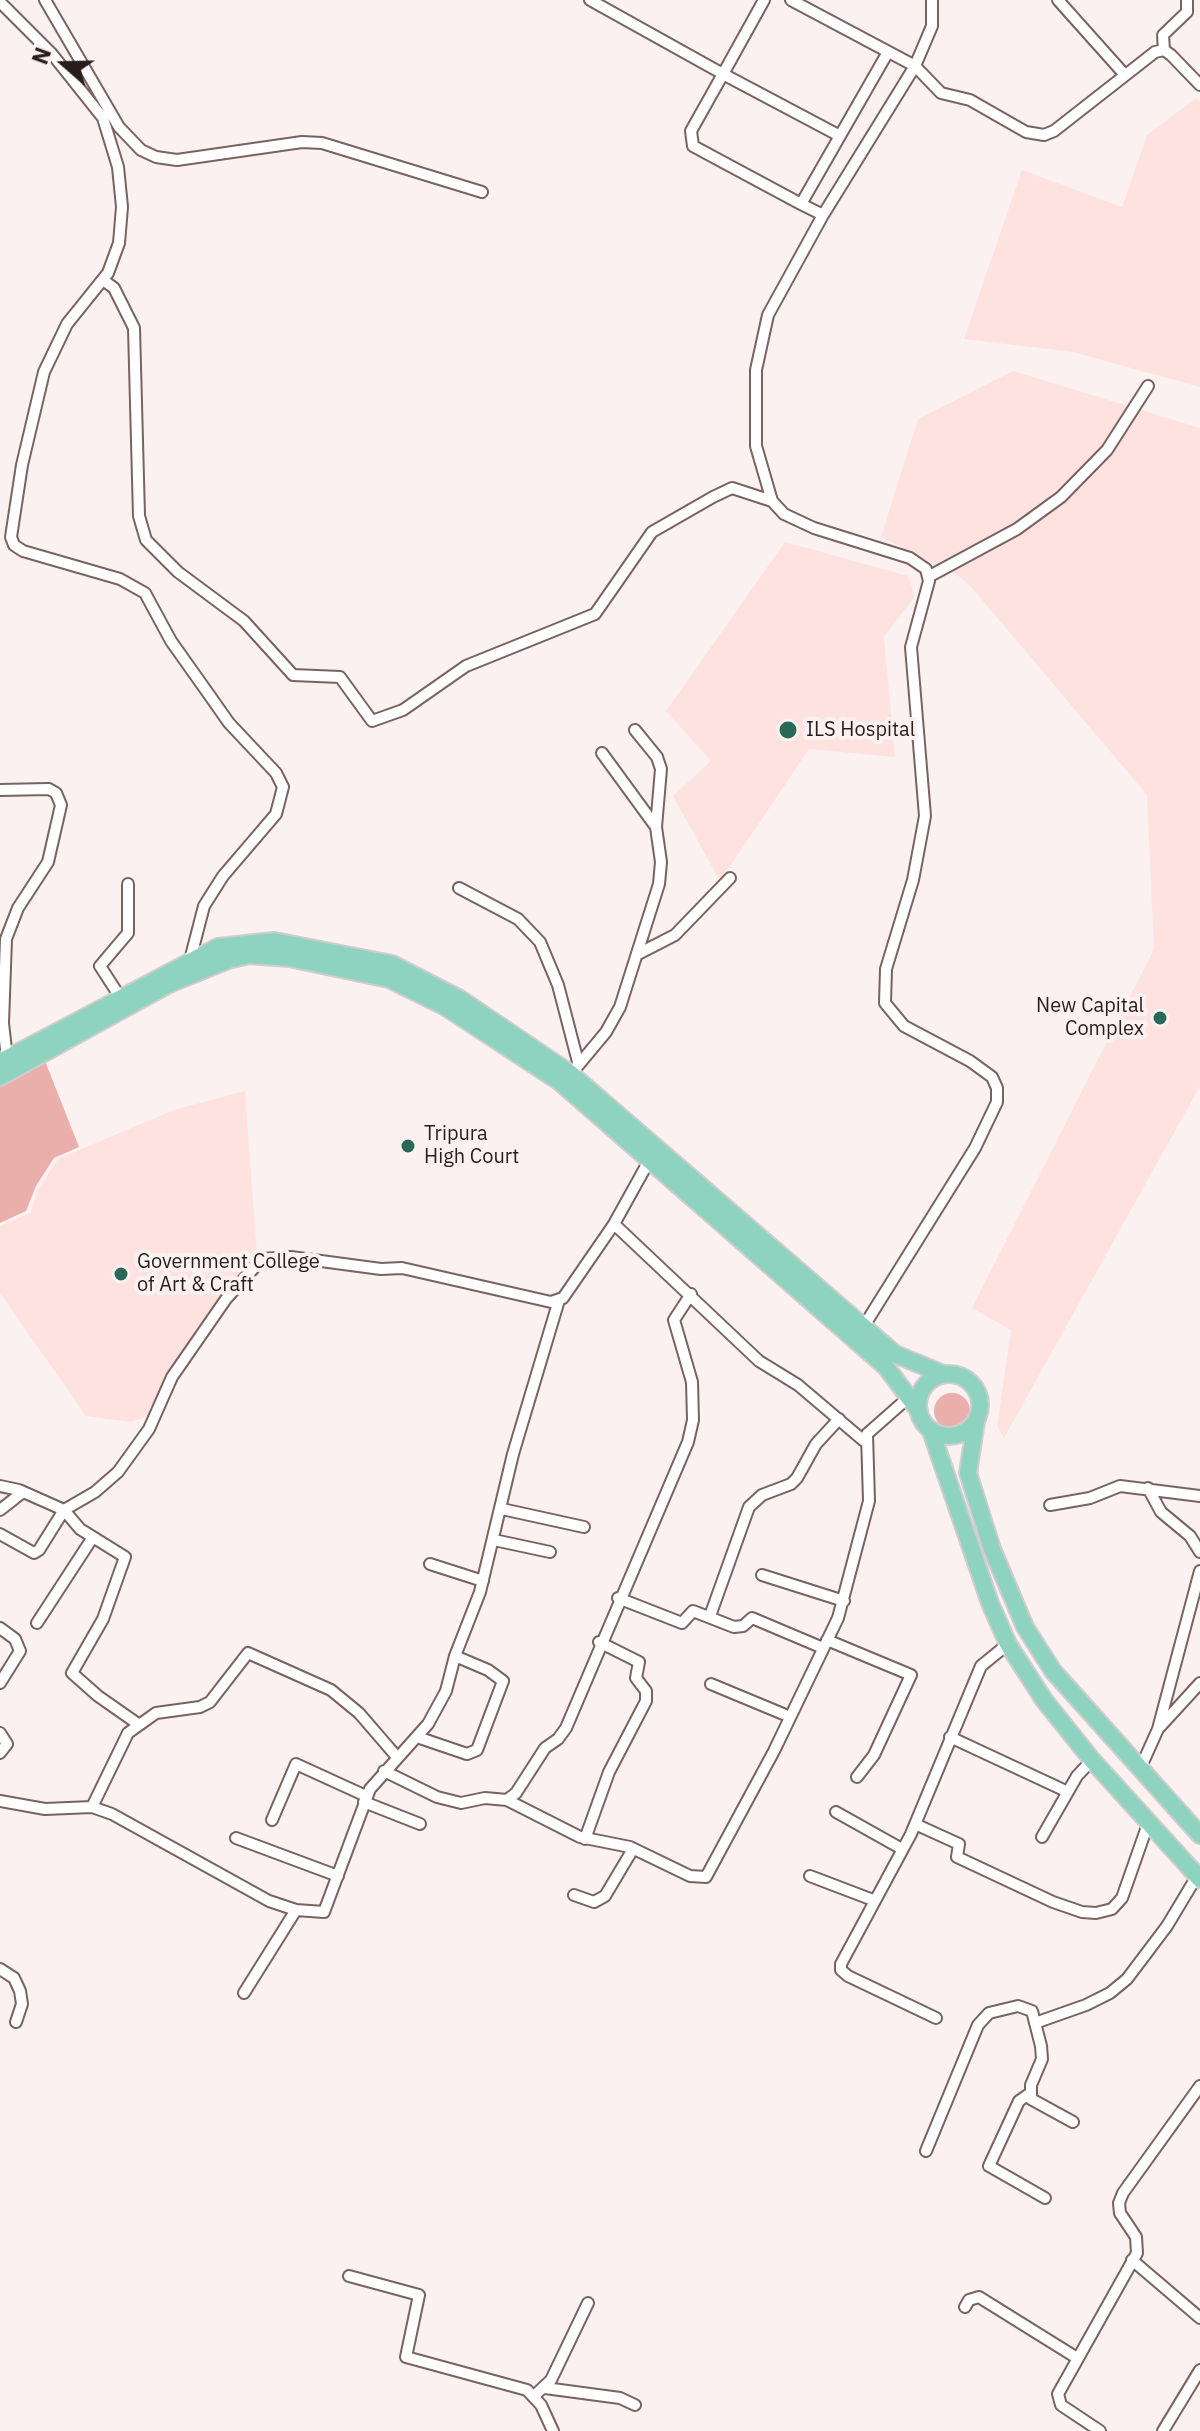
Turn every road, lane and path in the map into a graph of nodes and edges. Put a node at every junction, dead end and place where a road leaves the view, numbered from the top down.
1 (45, 0) edge
2 (590, 0) edge
3 (764, 0) edge
4 (791, 0) edge
5 (932, 0) edge
6 (1058, 0) edge
7 (1187, 0) edge
8 (0, 2) edge
9 (1164, 50) junction
10 (888, 52) junction
11 (915, 66) junction
12 (723, 74) junction
13 (1125, 75) junction
14 (1200, 85) edge
15 (840, 136) junction
16 (482, 192) dead end
17 (801, 204) junction
18 (823, 215) junction
19 (103, 280) junction
20 (1148, 386) dead end
21 (772, 501) junction
22 (0, 544) edge
23 (14, 545) junction
24 (928, 577) junction
25 (635, 730) dead end
26 (602, 753) dead end
27 (0, 790) edge
28 (656, 827) junction
29 (730, 878) dead end
30 (128, 884) dead end
31 (459, 888) dead end
32 (638, 954) junction
33 (190, 960) junction
34 (120, 997) junction
35 (3, 1060) edge
36 (574, 1068) junction
37 (0, 1077) edge
38 (650, 1159) junction
39 (614, 1224) junction
40 (691, 1294) junction
41 (559, 1300) junction
42 (864, 1326) junction
43 (943, 1374) junction
44 (914, 1404) junction
45 (839, 1419) junction
46 (976, 1421) junction
47 (931, 1431) junction
48 (864, 1441) junction
49 (0, 1486) edge
50 (1148, 1488) junction
51 (23, 1492) junction
52 (1200, 1496) edge
53 (1050, 1505) dead end
54 (502, 1509) junction
55 (0, 1510) edge
56 (64, 1510) junction
57 (584, 1527) dead end
58 (0, 1534) edge
59 (93, 1537) junction
60 (494, 1540) junction
61 (550, 1552) dead end
62 (1200, 1552) edge
63 (430, 1564) dead end
64 (1200, 1571) edge
65 (762, 1575) dead end
66 (483, 1581) junction
67 (618, 1598) junction
68 (844, 1601) junction
69 (710, 1616) junction
70 (37, 1623) dead end
71 (0, 1628) edge
72 (599, 1642) junction
73 (825, 1644) junction
74 (1008, 1644) junction
75 (455, 1656) junction
76 (0, 1683) edge
77 (1200, 1683) edge
78 (711, 1684) dead end
79 (788, 1716) junction
80 (138, 1724) junction
81 (1158, 1729) junction
82 (0, 1733) edge
83 (417, 1737) junction
84 (950, 1737) junction
85 (0, 1753) edge
86 (397, 1757) junction
87 (1092, 1760) junction
88 (1140, 1769) junction
89 (384, 1771) junction
90 (857, 1777) dead end
91 (1068, 1792) junction
92 (365, 1799) junction
93 (507, 1800) junction
94 (0, 1801) edge
95 (92, 1807) junction
96 (836, 1812) dead end
97 (272, 1820) dead end
98 (1149, 1821) junction
99 (420, 1824) dead end
100 (915, 1824) junction
101 (1200, 1835) edge
102 (1042, 1837) dead end
103 (236, 1838) dead end
104 (585, 1839) junction
105 (633, 1849) junction
106 (902, 1849) junction
107 (338, 1876) junction
108 (810, 1876) dead end
109 (1198, 1878) edge
110 (574, 1895) dead end
111 (873, 1900) junction
112 (296, 1910) junction
113 (0, 1969) edge
114 (244, 1993) dead end
115 (936, 2018) dead end
116 (16, 2022) dead end
117 (1035, 2023) junction
118 (1200, 2086) edge
119 (1029, 2094) junction
120 (1073, 2122) dead end
121 (926, 2151) dead end
122 (1045, 2198) dead end
123 (1132, 2260) junction
124 (349, 2276) dead end
125 (588, 2303) dead end
126 (965, 2307) dead end
127 (1200, 2318) edge
128 (1077, 2358) junction
129 (1200, 2370) edge
130 (545, 2388) junction
131 (534, 2396) junction
132 (635, 2405) dead end
133 (553, 2431) edge
134 (1100, 2431) edge
135 (1163, 2431) edge

1 - 16 street
2 - 12 street
3 - 12 street
4 - 10 street
5 - 11 street
6 - 13 street
7 - 9 street
8 - 19 street
9 - 13 street
9 - 14 street
10 - 11 street
10 - 15 street
11 - 13 street
11 - 18 street
12 - 15 street
12 - 17 street
15 - 17 street
17 - 18 street
18 - 21 street
19 - 21 street
19 - 23 street
20 - 24 street
21 - 24 street
22 - 23 street
23 - 33 street
24 - 42 street
25 - 28 street
26 - 28 street
27 - 35 street
28 - 32 street
29 - 32 street
30 - 34 street
31 - 36 street
32 - 36 street
33 - 34 main road
33 - 36 main road
34 - 35 main road
36 - 42 main road
37 - 38 main road
38 - 39 street
38 - 44 main road
39 - 40 street
39 - 41 street
40 - 45 street
40 - 67 street
41 - 54 street
41 - 56 street
42 - 43 main road
43 - 44 main road
43 - 46 main road
44 - 47 main road
44 - 48 street
45 - 48 street
45 - 69 street
46 - 47 main road
46 - 88 main road
47 - 74 main road
48 - 68 street
49 - 51 street
50 - 52 street
50 - 53 street
50 - 62 street
51 - 55 street
51 - 56 street
54 - 57 street
54 - 60 street
56 - 58 street
56 - 59 street
59 - 70 street
59 - 80 street
60 - 61 street
60 - 66 street
63 - 66 street
64 - 81 street
65 - 68 street
66 - 75 street
67 - 69 street
67 - 72 street
68 - 73 street
69 - 73 street
71 - 76 street
72 - 93 street
72 - 104 street
73 - 79 street
73 - 90 street
74 - 84 street
74 - 87 main road
75 - 83 street
75 - 83 street
77 - 81 street
78 - 79 street
79 - 105 street
80 - 86 street
80 - 95 street
81 - 88 street
82 - 85 street
83 - 86 street
84 - 91 street
84 - 100 street
86 - 89 street
87 - 91 street
87 - 98 main road
88 - 101 main road
89 - 92 street
89 - 93 street
91 - 102 street
92 - 97 street
92 - 99 street
92 - 107 street
93 - 104 street
94 - 95 street
95 - 112 street
96 - 106 street
98 - 100 street
98 - 109 main road
100 - 106 street
103 - 107 street
104 - 105 street
105 - 110 street
106 - 111 street
107 - 112 street
108 - 111 street
109 - 117 street
111 - 115 street
112 - 114 street
113 - 116 street
117 - 119 street
117 - 121 street
118 - 123 street
119 - 120 street
119 - 122 street
123 - 127 street
123 - 128 street
124 - 131 street
125 - 130 street
126 - 128 street
128 - 134 street
129 - 135 street
130 - 131 street
130 - 132 street
131 - 133 street

